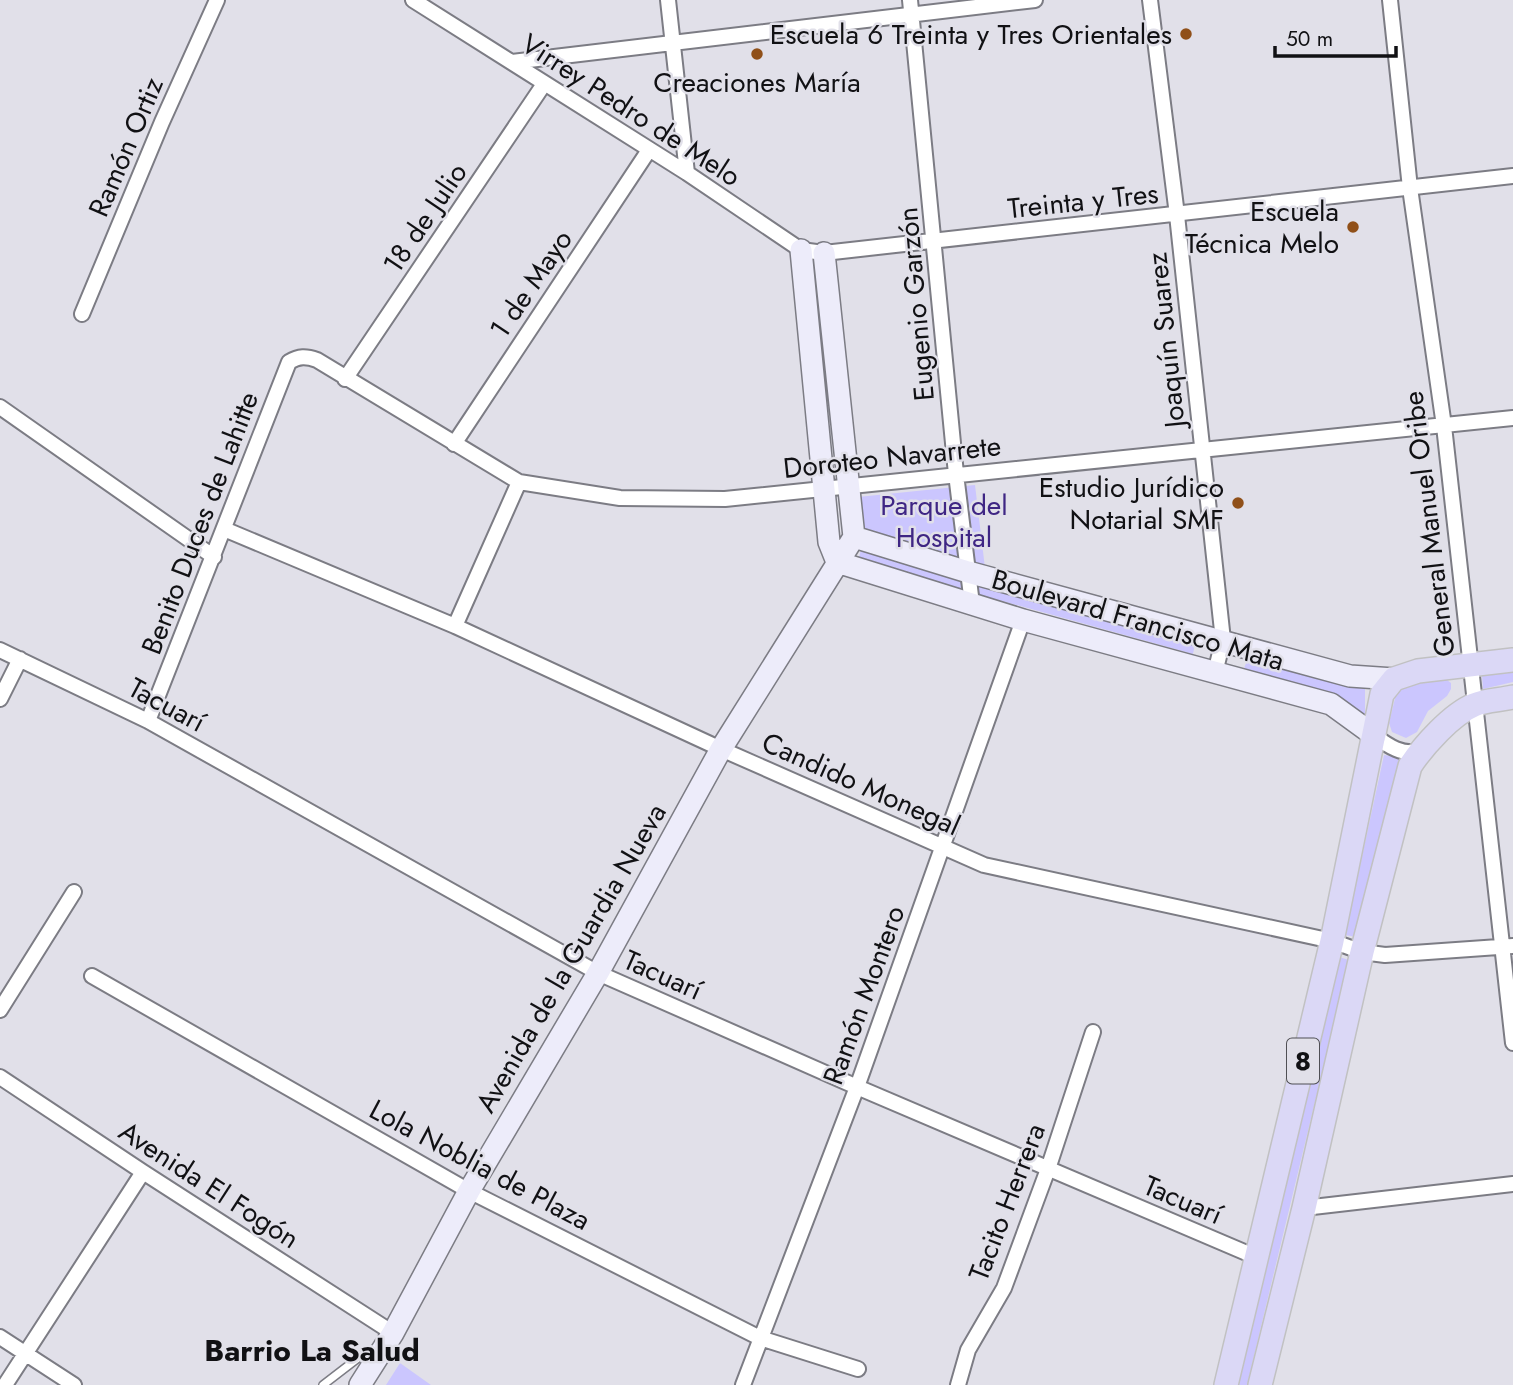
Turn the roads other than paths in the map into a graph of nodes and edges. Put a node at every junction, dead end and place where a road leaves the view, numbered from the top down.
1 (217, 0) edge
2 (668, 0) edge
3 (1035, 0) edge
4 (1150, 0) edge
5 (1390, 0) edge
6 (420, 2) edge
7 (910, 7) edge
8 (673, 44) junction
9 (512, 62) junction
10 (544, 84) junction
11 (649, 150) junction
12 (687, 173) junction
13 (1513, 176) edge
14 (1410, 188) junction
15 (1177, 215) junction
16 (935, 241) junction
17 (801, 250) junction
18 (824, 253) junction
19 (82, 314) dead end
20 (309, 357) joint
21 (345, 379) junction
22 (0, 407) edge
23 (1513, 418) edge
24 (1444, 426) junction
25 (454, 444) junction
26 (1203, 450) junction
27 (956, 474) junction
28 (519, 482) junction
29 (848, 487) junction
30 (824, 489) junction
31 (224, 529) junction
32 (854, 537) junction
33 (214, 556) junction
34 (837, 562) junction
35 (968, 572) junction
36 (972, 604) junction
37 (1023, 620) junction
38 (455, 626) junction
39 (1223, 640) junction
40 (0, 650) edge
41 (20, 659) junction
42 (1513, 660) edge
43 (1470, 665) junction
44 (1216, 673) junction
45 (1394, 679) junction
46 (1513, 697) edge
47 (0, 699) edge
48 (1475, 704) junction
49 (148, 721) junction
50 (1375, 736) junction
51 (721, 749) junction
52 (1420, 751) junction
53 (944, 847) junction
54 (74, 892) dead end
55 (1332, 941) junction
56 (1508, 946) edge
57 (1362, 951) junction
58 (598, 973) junction
59 (92, 976) dead end
60 (0, 1010) edge
61 (1094, 1032) dead end
62 (1513, 1043) edge
63 (0, 1077) edge
64 (857, 1087) junction
65 (1048, 1169) junction
66 (143, 1172) junction
67 (1513, 1184) edge
68 (469, 1191) junction
69 (1304, 1208) junction
70 (1256, 1257) junction
71 (393, 1333) junction
72 (0, 1337) edge
73 (760, 1338) junction
74 (24, 1354) junction
75 (380, 1354) junction
76 (858, 1369) dead end
77 (5, 1385) edge
78 (74, 1385) edge
79 (323, 1385) edge
80 (360, 1385) edge
81 (743, 1385) edge
82 (958, 1385) edge
83 (1226, 1385) edge
84 (1260, 1385) edge

1 - 19 street, Ramón Ortiz
2 - 8 street
3 - 7 street
4 - 15 street, Joaquín Suarez
5 - 14 street, General Manuel Oribe
6 - 9 street, Virrey Pedro de Melo
7 - 8 street
7 - 16 street, Eugenio Garzón
8 - 9 street
8 - 12 street
9 - 10 street, Virrey Pedro de Melo
10 - 11 street, Virrey Pedro de Melo
10 - 21 street, 18 de Julio
11 - 12 street, Virrey Pedro de Melo
11 - 25 street, 1 de Mayo
12 - 17 street, Virrey Pedro de Melo
13 - 14 street, Treinta y Tres
14 - 15 street, Treinta y Tres
14 - 24 street, General Manuel Oribe
15 - 16 street, Treinta y Tres
15 - 26 street, Joaquín Suarez
16 - 18 street, Treinta y Tres
16 - 27 street, Eugenio Garzón
17 - 18 street, Virrey Pedro de Melo
17 - 30 street
18 - 29 street
20 - 21 street, Doroteo Navarrete
20 - 31 street, Benito Duces de Lahitte
21 - 25 street, Doroteo Navarrete
22 - 33 street
23 - 24 street, Doroteo Navarrete
24 - 26 street, Doroteo Navarrete
24 - 43 street, General Manuel Oribe
25 - 28 street, Doroteo Navarrete
26 - 27 street, Doroteo Navarrete
26 - 39 street, Joaquín Suarez
27 - 29 street, Doroteo Navarrete
27 - 35 street, Eugenio Garzón
28 - 30 street, Doroteo Navarrete
28 - 38 street
29 - 30 street, Doroteo Navarrete
29 - 32 street
30 - 34 street
31 - 33 street, Benito Duces de Lahitte
31 - 38 street, Candido Monegal
32 - 34 street, Avenida de la Guardia Nueva
32 - 35 street, Boulevard Francisco Mata
33 - 49 street, Benito Duces de Lahitte
34 - 36 street, Boulevard Francisco Mata
34 - 51 street, Avenida de la Guardia Nueva
35 - 36 street, Eugenio Garzón
35 - 39 street, Boulevard Francisco Mata
36 - 37 street, Boulevard Francisco Mata
37 - 44 street, Boulevard Francisco Mata
37 - 53 street, Ramón Montero
38 - 51 street, Candido Monegal
39 - 44 street, Joaquín Suarez
39 - 45 street, Boulevard Francisco Mata
40 - 41 street, Tacuarí
41 - 47 street
41 - 49 street, Tacuarí
42 - 43 main road, Boulevard Francisco Mata
43 - 45 main road, Boulevard Francisco Mata
43 - 48 street, General Manuel Oribe
44 - 50 street, Boulevard Francisco Mata
45 - 50 main road, 8
46 - 48 main road, 8
48 - 52 main road, 8
48 - 56 street, General Manuel Oribe
49 - 58 street, Tacuarí
50 - 52 street, Boulevard Francisco Mata
50 - 55 main road, 8
51 - 53 street, Candido Monegal
51 - 58 street, Avenida de la Guardia Nueva
52 - 57 main road, 8
53 - 55 street, Candido Monegal
53 - 64 street, Ramón Montero
54 - 60 street
55 - 57 street, Candido Monegal
55 - 70 main road, 8
56 - 57 street, Candido Monegal
56 - 62 street, General Manuel Oribe
57 - 69 main road, 8
58 - 64 street, Tacuarí
58 - 68 street, Avenida de la Guardia Nueva
59 - 68 street, Lola Noblia de Plaza
61 - 65 street, Tacito Herrera
63 - 66 street, Avenida El Fogón
64 - 65 street, Tacuarí
64 - 73 street, Ramón Montero
65 - 70 street, Tacuarí
65 - 82 street, Tacito Herrera
66 - 71 street, Avenida El Fogón
66 - 74 street
67 - 69 street
68 - 71 street, Avenida de la Guardia Nueva
68 - 73 street, Lola Noblia de Plaza
69 - 84 main road, 8
70 - 83 main road, 8
71 - 75 street, Avenida de la Guardia Nueva
72 - 74 street
73 - 76 street, Lola Noblia de Plaza
73 - 81 street, Ramón Montero
74 - 77 street
74 - 78 street
75 - 79 lane
75 - 80 street, Avenida de la Guardia Nueva

